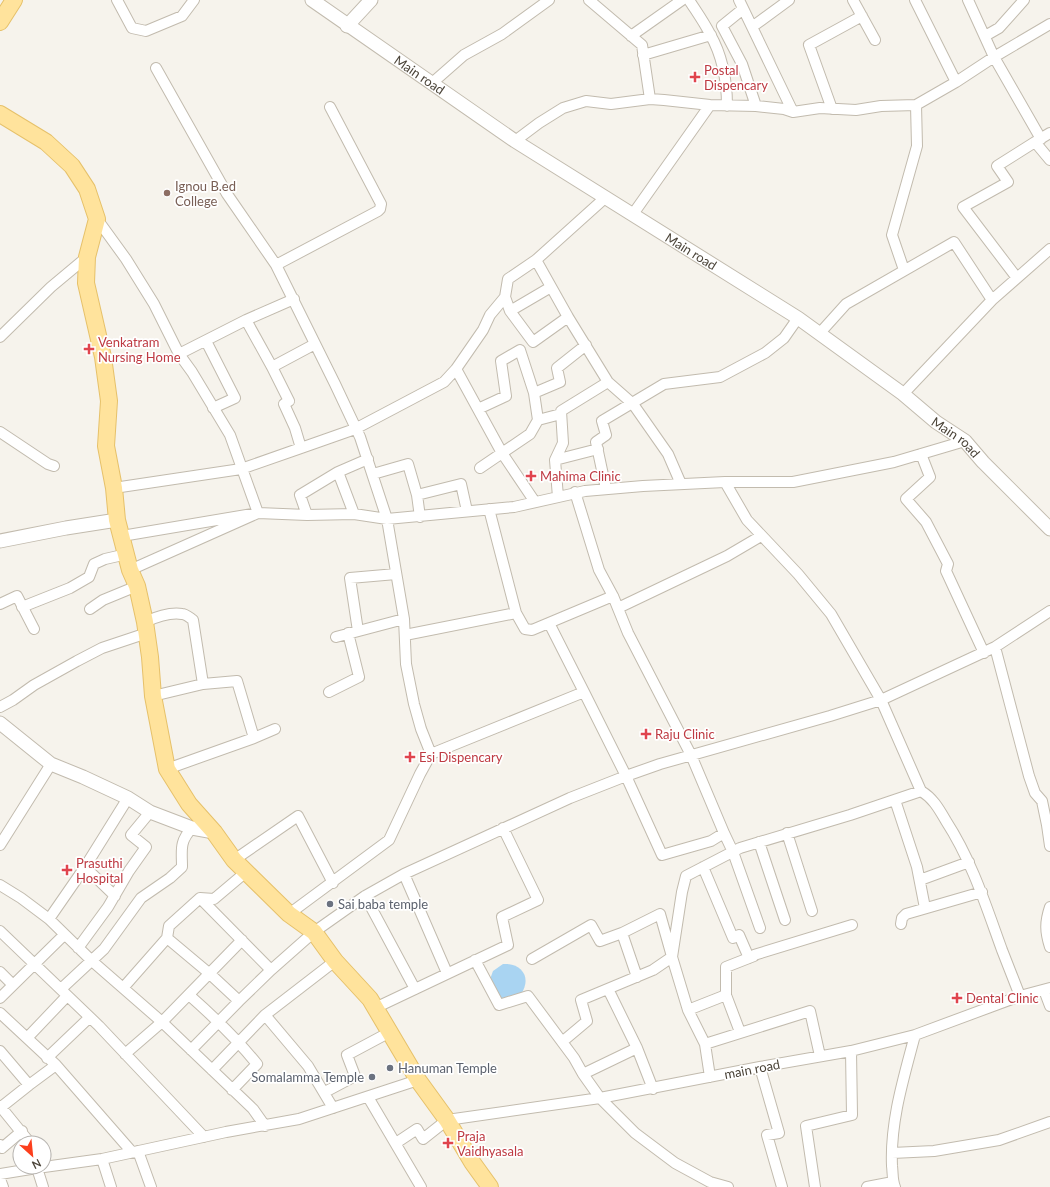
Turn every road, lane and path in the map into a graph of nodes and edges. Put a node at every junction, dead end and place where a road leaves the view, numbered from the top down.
1 (14, 0) edge
2 (117, 0) edge
3 (194, 0) edge
4 (312, 0) edge
5 (371, 0) edge
6 (549, 0) edge
7 (590, 0) edge
8 (682, 0) edge
9 (689, 0) edge
10 (789, 0) edge
11 (853, 0) edge
12 (915, 0) edge
13 (968, 0) edge
14 (1024, 0) edge
15 (741, 5) edge
16 (862, 16) junction
17 (1, 18) edge
18 (1050, 24) edge
19 (347, 26) junction
20 (752, 27) junction
21 (711, 35) junction
22 (632, 36) junction
23 (985, 36) junction
24 (875, 40) dead end
25 (643, 55) junction
26 (994, 57) junction
27 (156, 68) dead end
28 (956, 82) junction
29 (431, 84) junction
30 (650, 99) junction
31 (710, 105) junction
32 (916, 105) junction
33 (727, 106) junction
34 (756, 106) junction
35 (330, 107) dead end
36 (832, 109) junction
37 (793, 112) junction
38 (0, 114) edge
39 (1042, 138) edge
40 (515, 141) junction
41 (1050, 160) edge
42 (606, 197) junction
43 (633, 214) junction
44 (97, 219) junction
45 (1050, 249) edge
46 (87, 257) junction
47 (536, 260) junction
48 (276, 265) junction
49 (904, 270) junction
50 (1017, 278) junction
51 (551, 286) junction
52 (505, 297) junction
53 (294, 299) junction
54 (992, 300) junction
55 (510, 312) junction
56 (568, 317) junction
57 (798, 318) junction
58 (246, 320) junction
59 (819, 334) junction
60 (0, 337) edge
61 (206, 341) junction
62 (315, 344) junction
63 (586, 345) junction
64 (179, 354) junction
65 (272, 367) junction
66 (456, 369) junction
67 (608, 382) junction
68 (534, 394) junction
69 (903, 394) junction
70 (633, 404) junction
71 (213, 408) junction
72 (478, 409) junction
73 (562, 414) junction
74 (538, 420) junction
75 (355, 429) junction
76 (0, 432) edge
77 (965, 441) junction
78 (301, 448) junction
79 (598, 449) junction
80 (502, 453) junction
81 (921, 454) junction
82 (368, 459) junction
83 (555, 460) junction
84 (54, 466) dead end
85 (480, 468) dead end
86 (241, 469) junction
87 (338, 472) junction
88 (373, 474) junction
89 (725, 482) junction
90 (681, 484) junction
91 (114, 488) junction
92 (606, 489) junction
93 (575, 492) junction
94 (417, 495) junction
95 (558, 497) junction
96 (535, 502) junction
97 (489, 509) junction
98 (467, 511) junction
99 (258, 513) junction
100 (354, 514) junction
101 (306, 515) junction
102 (420, 516) junction
103 (386, 519) junction
104 (117, 520) junction
105 (1050, 529) edge
106 (122, 536) junction
107 (762, 536) junction
108 (0, 541) edge
109 (127, 554) junction
110 (130, 570) junction
111 (396, 574) junction
112 (137, 586) junction
113 (613, 596) junction
114 (0, 604) edge
115 (22, 607) junction
116 (618, 608) junction
117 (90, 609) dead end
118 (516, 613) junction
119 (1048, 616) edge
120 (404, 620) junction
121 (549, 623) junction
122 (146, 627) junction
123 (34, 629) dead end
124 (353, 632) junction
125 (405, 635) junction
126 (336, 637) dead end
127 (995, 647) junction
128 (984, 653) junction
129 (203, 684) junction
130 (329, 692) dead end
131 (584, 692) junction
132 (153, 696) junction
133 (881, 700) junction
134 (0, 707) edge
135 (0, 723) edge
136 (275, 730) dead end
137 (254, 738) junction
138 (431, 754) junction
139 (691, 755) junction
140 (51, 764) junction
141 (167, 770) junction
142 (626, 776) junction
143 (921, 791) junction
144 (128, 798) junction
145 (895, 800) junction
146 (150, 812) junction
147 (192, 828) junction
148 (503, 828) junction
149 (214, 832) junction
150 (724, 832) junction
151 (787, 833) junction
152 (759, 842) junction
153 (0, 845) edge
154 (1050, 846) edge
155 (733, 852) junction
156 (234, 860) junction
157 (969, 862) junction
158 (85, 867) junction
159 (703, 867) junction
160 (246, 872) junction
161 (404, 874) junction
162 (920, 880) junction
163 (333, 883) junction
164 (0, 885) edge
165 (982, 892) junction
166 (115, 896) junction
167 (365, 896) junction
168 (200, 898) junction
169 (1050, 907) edge
170 (925, 908) junction
171 (812, 911) dead end
172 (289, 914) junction
173 (49, 919) junction
174 (785, 920) dead end
175 (901, 924) dead end
176 (852, 926) dead end
177 (760, 928) dead end
178 (0, 931) edge
179 (314, 932) junction
180 (622, 933) junction
181 (64, 935) junction
182 (167, 938) junction
183 (242, 940) junction
184 (1050, 947) edge
185 (78, 948) junction
186 (752, 956) junction
187 (672, 957) junction
188 (532, 959) dead end
189 (475, 960) junction
190 (92, 961) junction
191 (336, 961) junction
192 (35, 964) junction
193 (271, 970) junction
194 (0, 972) edge
195 (448, 973) junction
196 (210, 974) junction
197 (637, 977) junction
198 (13, 985) junction
199 (122, 988) junction
200 (415, 989) junction
201 (608, 989) junction
202 (1047, 989) edge
203 (64, 992) junction
204 (189, 995) junction
205 (726, 995) junction
206 (1020, 996) junction
207 (0, 998) edge
208 (239, 1001) junction
209 (1050, 1006) edge
210 (375, 1008) junction
211 (688, 1010) junction
212 (0, 1013) edge
213 (264, 1015) junction
214 (90, 1018) junction
215 (162, 1022) junction
216 (219, 1022) junction
217 (390, 1032) junction
218 (740, 1032) junction
219 (915, 1035) junction
220 (27, 1038) junction
221 (238, 1041) junction
222 (562, 1042) junction
223 (705, 1044) junction
224 (637, 1048) junction
225 (190, 1050) junction
226 (0, 1051) edge
227 (852, 1051) junction
228 (125, 1054) junction
229 (820, 1056) junction
230 (47, 1058) junction
231 (56, 1065) junction
232 (760, 1067) junction
233 (212, 1070) junction
234 (583, 1074) junction
235 (710, 1077) junction
236 (418, 1080) junction
237 (29, 1085) junction
238 (652, 1088) junction
239 (232, 1090) junction
240 (325, 1092) junction
241 (368, 1098) junction
242 (600, 1098) junction
243 (0, 1107) edge
244 (334, 1108) junction
245 (447, 1120) junction
246 (1050, 1122) edge
247 (265, 1126) junction
248 (22, 1131) junction
249 (25, 1135) edge
250 (204, 1137) junction
251 (396, 1143) junction
252 (0, 1146) edge
253 (135, 1152) junction
254 (892, 1153) junction
255 (102, 1159) junction
256 (52, 1165) edge
257 (12, 1172) edge
258 (0, 1174) edge
259 (43, 1175) edge
260 (0, 1179) edge
261 (894, 1185) edge
262 (3, 1187) edge
263 (43, 1187) edge
264 (111, 1187) edge
265 (151, 1187) edge
266 (421, 1187) edge
267 (490, 1187) edge
268 (728, 1187) edge
269 (782, 1187) edge
270 (815, 1187) edge
271 (867, 1187) edge

1 - 17 main road
2 - 3 street
4 - 19 street, Main road
5 - 19 street
6 - 29 street
7 - 22 street
8 - 22 street
9 - 21 street
10 - 20 street
11 - 16 street
12 - 28 street
13 - 23 street
14 - 23 street
15 - 20 street
15 - 34 street
16 - 24 street
16 - 36 street
18 - 26 street
19 - 29 street, Main road
20 - 37 street
21 - 25 street
21 - 33 street
22 - 25 street
23 - 26 street
25 - 30 street
26 - 28 street
26 - 39 street
27 - 48 street
28 - 32 street
29 - 40 street, Main road
30 - 31 street
30 - 40 street
31 - 33 street
31 - 43 street
32 - 36 street
32 - 49 street
33 - 34 street
34 - 37 street
35 - 48 street
36 - 37 street
38 - 44 main road
39 - 41 street
39 - 50 street
40 - 42 street, Main road
42 - 43 street, Main road
42 - 47 street
43 - 57 street, Main road
44 - 46 main road
44 - 64 street
45 - 50 street
46 - 60 street
46 - 91 main road
47 - 51 street
47 - 52 street
48 - 53 street
49 - 54 street
49 - 59 street
50 - 54 street
51 - 55 street
51 - 56 street
52 - 55 street
52 - 66 street
53 - 58 street
53 - 62 street
54 - 69 street
55 - 56 street
56 - 63 street
57 - 59 street, Main road
57 - 70 street
58 - 61 street
58 - 65 street
59 - 69 street, Main road
61 - 64 street
61 - 71 street
62 - 65 street
62 - 75 street
63 - 67 street
63 - 68 street
64 - 71 street
65 - 78 street
66 - 72 street
66 - 75 street
67 - 70 street
67 - 73 street
68 - 72 street
68 - 74 street
69 - 77 street, Main road
70 - 79 street
70 - 90 street
71 - 86 street
72 - 80 street
73 - 74 street
73 - 83 street
74 - 80 street
75 - 78 street
75 - 82 street
76 - 84 street
77 - 81 street
77 - 105 street, Main road
78 - 86 street
79 - 83 street
79 - 92 street
80 - 85 street
80 - 96 street
81 - 89 street
81 - 128 street
82 - 87 street
82 - 88 street
83 - 95 street
86 - 91 street
86 - 99 street
87 - 100 street
87 - 101 street
88 - 94 street
88 - 103 street
89 - 90 street
89 - 107 street
90 - 92 street
91 - 104 main road
92 - 93 street
93 - 95 street
93 - 113 street
94 - 98 street
94 - 102 street
95 - 96 street
96 - 97 street
97 - 98 street
97 - 118 street
98 - 102 street
99 - 101 street
99 - 106 street
99 - 110 street
100 - 101 street
100 - 103 street
102 - 103 street
103 - 111 street
104 - 106 main road
104 - 108 street
106 - 109 main road
107 - 116 street
107 - 133 street
109 - 110 main road
109 - 115 street
110 - 112 main road
111 - 120 street
111 - 124 street
112 - 117 street
112 - 122 main road
113 - 116 street
113 - 121 street
114 - 115 street
115 - 123 street
116 - 139 street
118 - 121 street
118 - 125 street
119 - 127 street
120 - 124 street
120 - 125 street
121 - 131 street
122 - 129 street
122 - 132 main road
122 - 134 street
124 - 126 street
124 - 130 street
125 - 138 street
127 - 128 street
127 - 154 street
128 - 133 street
129 - 132 street
129 - 137 street
131 - 138 street
131 - 142 street
132 - 141 main road
133 - 139 street
133 - 143 street
135 - 140 street
136 - 137 street
137 - 141 street
138 - 163 street
139 - 142 street
139 - 150 street
140 - 144 street
140 - 153 street
141 - 149 main road
142 - 148 street
142 - 150 street
143 - 145 street
143 - 157 street
144 - 146 street
144 - 158 street
145 - 151 street
145 - 162 street
146 - 147 street
146 - 166 street
147 - 149 street
147 - 190 street
148 - 161 street
148 - 189 street
149 - 156 main road
150 - 155 street
151 - 152 street
151 - 171 street
152 - 155 street
152 - 174 street
155 - 159 street
155 - 177 street
156 - 160 main road
156 - 163 street
157 - 162 street
157 - 165 street
158 - 166 street
158 - 173 street
159 - 186 street
159 - 187 street
160 - 168 street
160 - 172 main road
161 - 167 street
161 - 195 street
162 - 170 street
163 - 172 street
164 - 173 street
165 - 170 street
165 - 206 street
166 - 185 street
167 - 179 street
167 - 200 street
168 - 182 street
168 - 183 street
169 - 184 street
170 - 175 street
172 - 179 main road
173 - 181 street
176 - 186 street
178 - 192 street
179 - 191 main road
179 - 193 street
180 - 187 street
180 - 188 street
180 - 197 street
181 - 185 street
181 - 192 street
182 - 196 street
182 - 199 street
183 - 193 street
183 - 196 street
185 - 190 street
186 - 205 street
187 - 197 street
187 - 211 street
189 - 195 street
189 - 222 street
190 - 199 street
190 - 203 street
191 - 210 main road
191 - 213 street
192 - 198 street
192 - 203 street
193 - 208 street
194 - 198 street
195 - 200 street
196 - 204 street
196 - 208 street
197 - 201 street
198 - 207 street
199 - 215 street
200 - 210 street
201 - 222 street
201 - 224 street
202 - 206 street, main road
202 - 209 street
203 - 214 street
203 - 220 street
204 - 215 street
204 - 216 street
205 - 211 street
205 - 218 street
206 - 219 street, main road
208 - 216 street
210 - 217 main road
211 - 223 street
212 - 220 street
213 - 221 street
213 - 240 street
214 - 228 street
214 - 230 street
215 - 225 street
215 - 228 street
216 - 221 street
216 - 225 street
217 - 236 main road
217 - 240 street
218 - 223 street
218 - 229 street
219 - 227 street, main road
219 - 254 street
220 - 230 street
221 - 233 street
221 - 239 street
222 - 234 street
223 - 235 street
224 - 234 street
224 - 238 street
225 - 233 street
226 - 237 street
227 - 229 street, main road
227 - 270 street
228 - 250 street
229 - 232 street, main road
230 - 231 street
231 - 237 street
231 - 253 street
232 - 235 street, main road
232 - 269 street
233 - 239 street
234 - 242 street
235 - 238 street, main road
236 - 241 street
236 - 245 main road
237 - 243 street
238 - 242 street, main road
239 - 247 street
240 - 244 street
241 - 244 street
241 - 251 street
242 - 245 street, main road
242 - 268 street
243 - 248 street
244 - 247 street
245 - 251 street
245 - 267 main road
246 - 254 street
247 - 250 street
248 - 249 street
248 - 252 street
250 - 253 street
251 - 266 street
253 - 255 street
253 - 265 street
254 - 261 street
255 - 256 street
255 - 264 street
257 - 258 street
259 - 263 street
260 - 262 street
261 - 271 street

